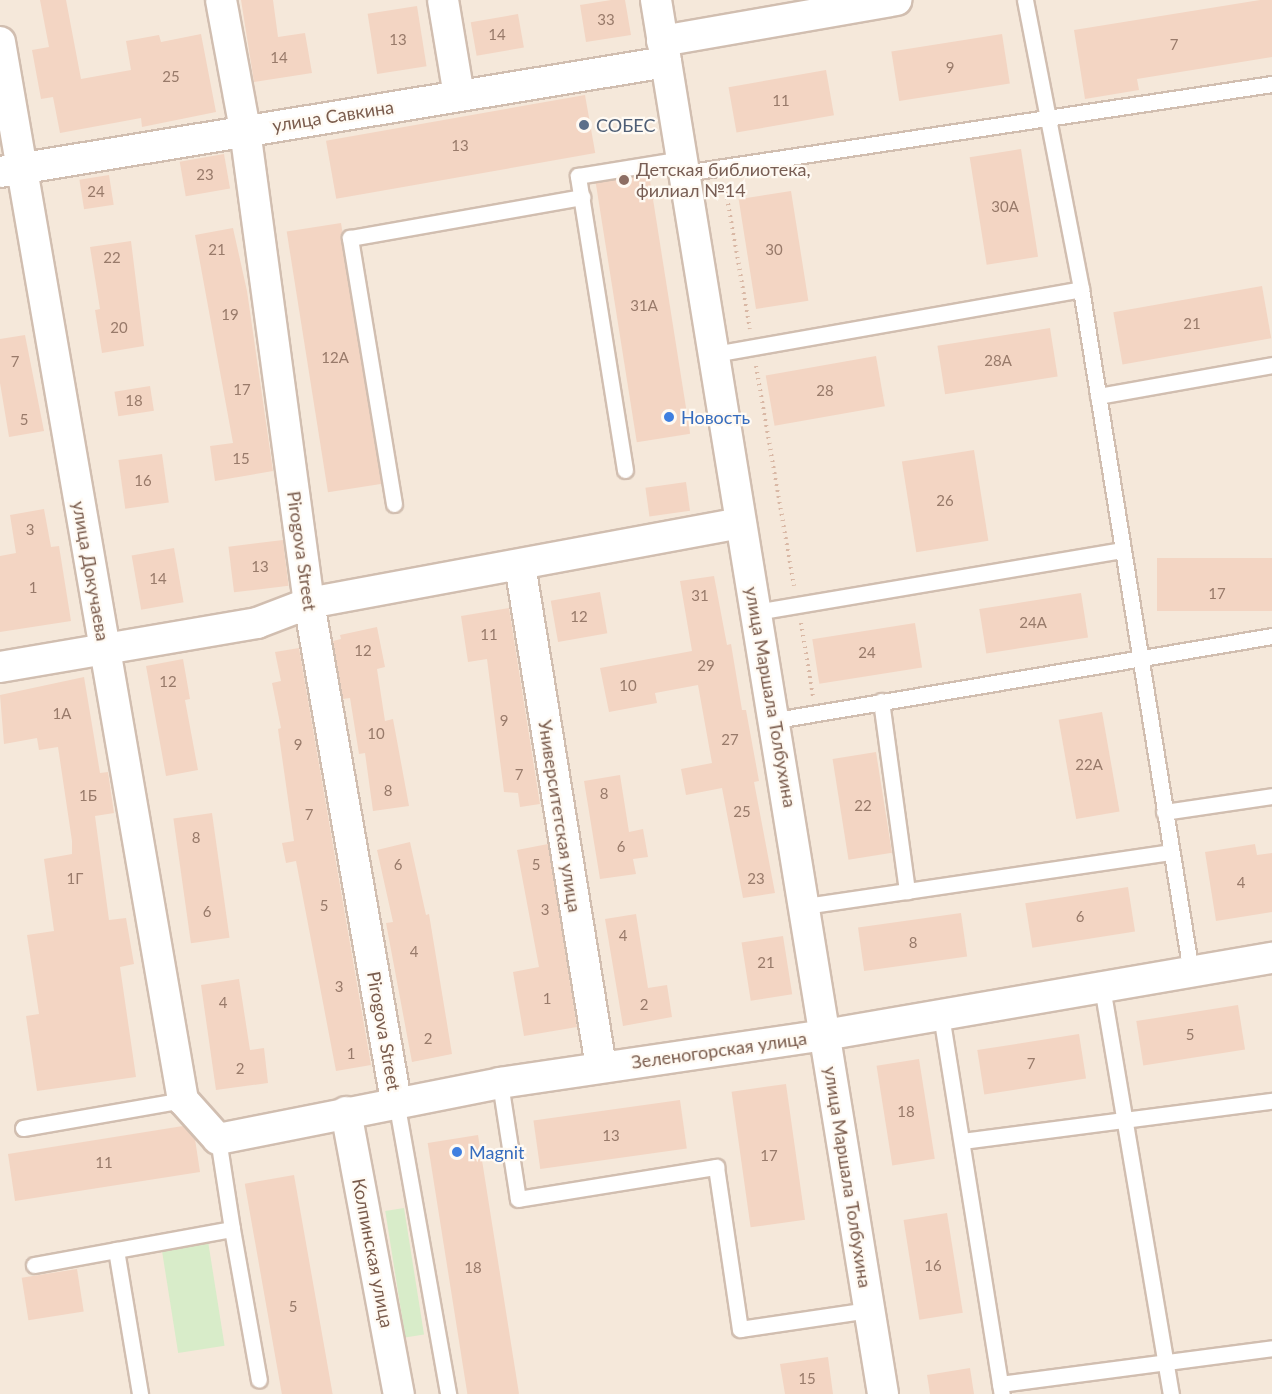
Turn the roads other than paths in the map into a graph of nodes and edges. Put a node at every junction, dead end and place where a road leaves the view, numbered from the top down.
1 (221, 0) edge
2 (443, 0) edge
3 (656, 0) edge
4 (896, 0) edge
5 (1025, 0) edge
6 (0, 42) edge
7 (664, 52) junction
8 (1272, 84) edge
9 (459, 96) junction
10 (1046, 117) junction
11 (245, 130) junction
12 (683, 166) junction
13 (11, 170) edge
14 (582, 197) junction
15 (1081, 289) junction
16 (714, 354) junction
17 (1272, 365) edge
18 (1098, 396) junction
19 (625, 470) dead end
20 (394, 504) dead end
21 (741, 524) junction
22 (1123, 550) junction
23 (520, 565) junction
24 (309, 603) junction
25 (756, 612) junction
26 (1272, 636) edge
27 (105, 649) junction
28 (1138, 657) junction
29 (0, 667) edge
30 (881, 701) junction
31 (776, 720) junction
32 (1272, 796) edge
33 (1164, 812) junction
34 (1171, 852) junction
35 (907, 891) junction
36 (805, 906) junction
37 (1272, 958) edge
38 (1191, 972) junction
39 (1102, 987) junction
40 (941, 1015) junction
41 (825, 1035) junction
42 (601, 1067) junction
43 (500, 1083) junction
44 (183, 1100) junction
45 (396, 1101) junction
46 (1272, 1101) edge
47 (346, 1112) junction
48 (1126, 1120) junction
49 (24, 1128) dead end
50 (218, 1139) junction
51 (962, 1142) junction
52 (232, 1229) junction
53 (116, 1250) junction
54 (34, 1265) dead end
55 (869, 1310) junction
56 (1272, 1348) edge
57 (1166, 1364) junction
58 (259, 1380) dead end
59 (1001, 1389) edge
60 (140, 1394) edge
61 (399, 1394) edge
62 (448, 1394) edge
63 (883, 1394) edge
64 (1171, 1394) edge

1 - 11 street, Pirogova Street
2 - 9 street
3 - 7 street, улица Маршала Толбухина
4 - 7 street, улица Савкина
5 - 10 lane
6 - 13 street, улица Докучаева
7 - 9 street, улица Савкина
7 - 12 street, улица Маршала Толбухина
8 - 10 lane
9 - 11 street, улица Савкина
10 - 12 lane
10 - 15 lane
11 - 13 street, улица Савкина
11 - 24 street, Pirogova Street
12 - 14 lane
12 - 16 street, улица Маршала Толбухина
13 - 27 street, улица Докучаева
14 - 19 lane
14 - 20 lane
15 - 16 lane
15 - 18 lane
16 - 21 street, улица Маршала Толбухина
17 - 18 lane
18 - 22 lane
21 - 23 street
21 - 25 street, улица Маршала Толбухина
22 - 25 lane
22 - 28 lane
23 - 24 street
23 - 42 street, Университетская улица
24 - 27 street
24 - 45 street, Pirogova Street
25 - 31 street, улица Маршала Толбухина
26 - 28 lane
27 - 29 street
27 - 44 street, улица Докучаева
28 - 30 lane
28 - 33 lane
30 - 31 lane
30 - 35 lane
31 - 36 street, улица Маршала Толбухина
32 - 33 lane
33 - 34 lane
34 - 35 lane
34 - 38 lane
35 - 36 lane
36 - 41 street, улица Маршала Толбухина
37 - 38 street, Зеленогорская улица
38 - 39 street, Зеленогорская улица
39 - 40 street, Зеленогорская улица
39 - 48 lane
40 - 41 street, Зеленогорская улица
40 - 51 lane
41 - 42 street, Зеленогорская улица
41 - 55 street, улица Маршала Толбухина
42 - 43 street, Зеленогорская улица
43 - 45 street, Зеленогорская улица
43 - 55 lane
44 - 49 lane
44 - 50 street
45 - 47 street, Зеленогорская улица
45 - 62 lane
46 - 48 lane
47 - 50 street, Зеленогорская улица
47 - 61 street, Колпинская улица
48 - 51 lane
48 - 57 lane
50 - 52 lane
51 - 59 lane
52 - 53 lane
52 - 58 lane
53 - 54 lane
53 - 60 lane
55 - 63 street, улица Маршала Толбухина
56 - 57 lane
57 - 59 lane
57 - 64 lane

